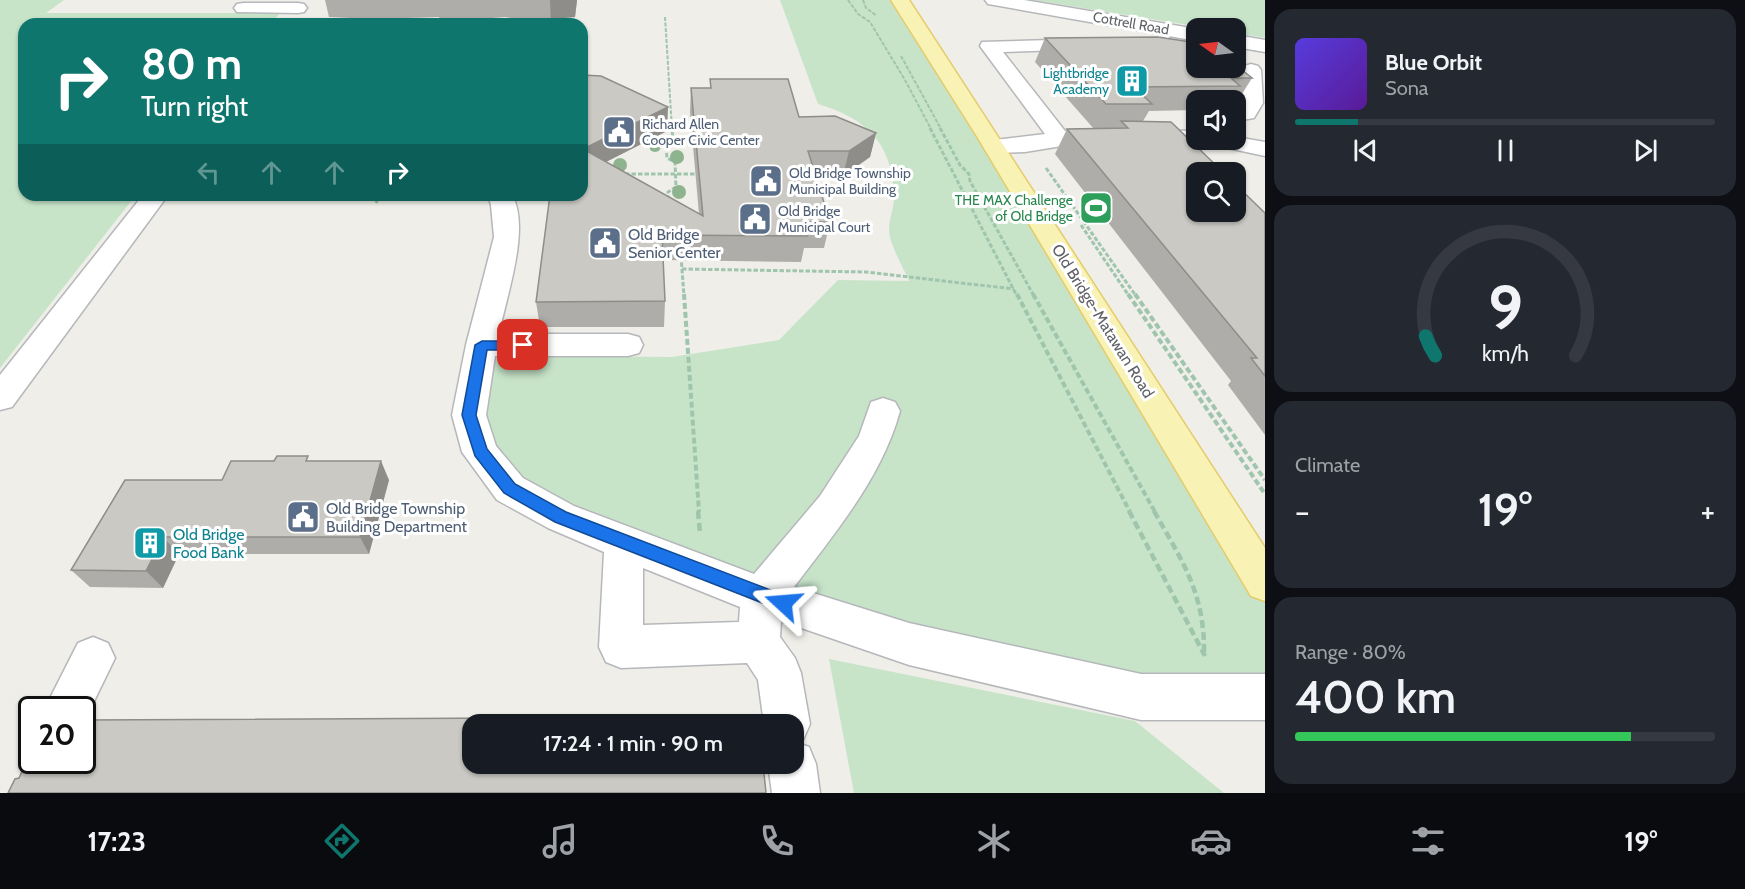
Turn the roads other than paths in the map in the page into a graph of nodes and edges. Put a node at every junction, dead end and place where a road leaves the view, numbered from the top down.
1 (994, 0) edge
2 (301, 4) edge
3 (243, 8) dead end
4 (890, 9) edge
5 (290, 18) edge
6 (1186, 33) edge
7 (1246, 43) edge
8 (1104, 45) edge
9 (1265, 46) edge
10 (1251, 70) edge
11 (1246, 113) edge
12 (1055, 124) junction
13 (988, 137) junction
14 (1186, 142) edge
15 (1246, 148) edge
16 (1265, 150) edge
17 (151, 201) edge
18 (502, 201) edge
19 (482, 345) junction
20 (628, 345) dead end
21 (0, 398) edge
22 (883, 411) dead end
23 (624, 543) junction
24 (1265, 583) edge
25 (762, 596) junction
26 (758, 642) junction
27 (93, 658) dead end
28 (74, 696) edge
29 (1265, 697) edge
30 (785, 714) edge
31 (793, 774) edge
32 (796, 793) edge

1 - 6 street, Cottrell Road
2 - 3 street
2 - 5 street
4 - 13 main road, Old Bridge-Matawan Road
7 - 9 street
8 - 12 street
10 - 11 street
12 - 13 street
12 - 13 street
12 - 14 street
13 - 24 main road, Old Bridge-Matawan Road
15 - 16 street
17 - 21 street
18 - 19 street
19 - 20 street
19 - 23 street
22 - 25 street
23 - 25 street
23 - 26 street
25 - 26 street
25 - 29 street
26 - 30 street
27 - 28 street
31 - 32 street

